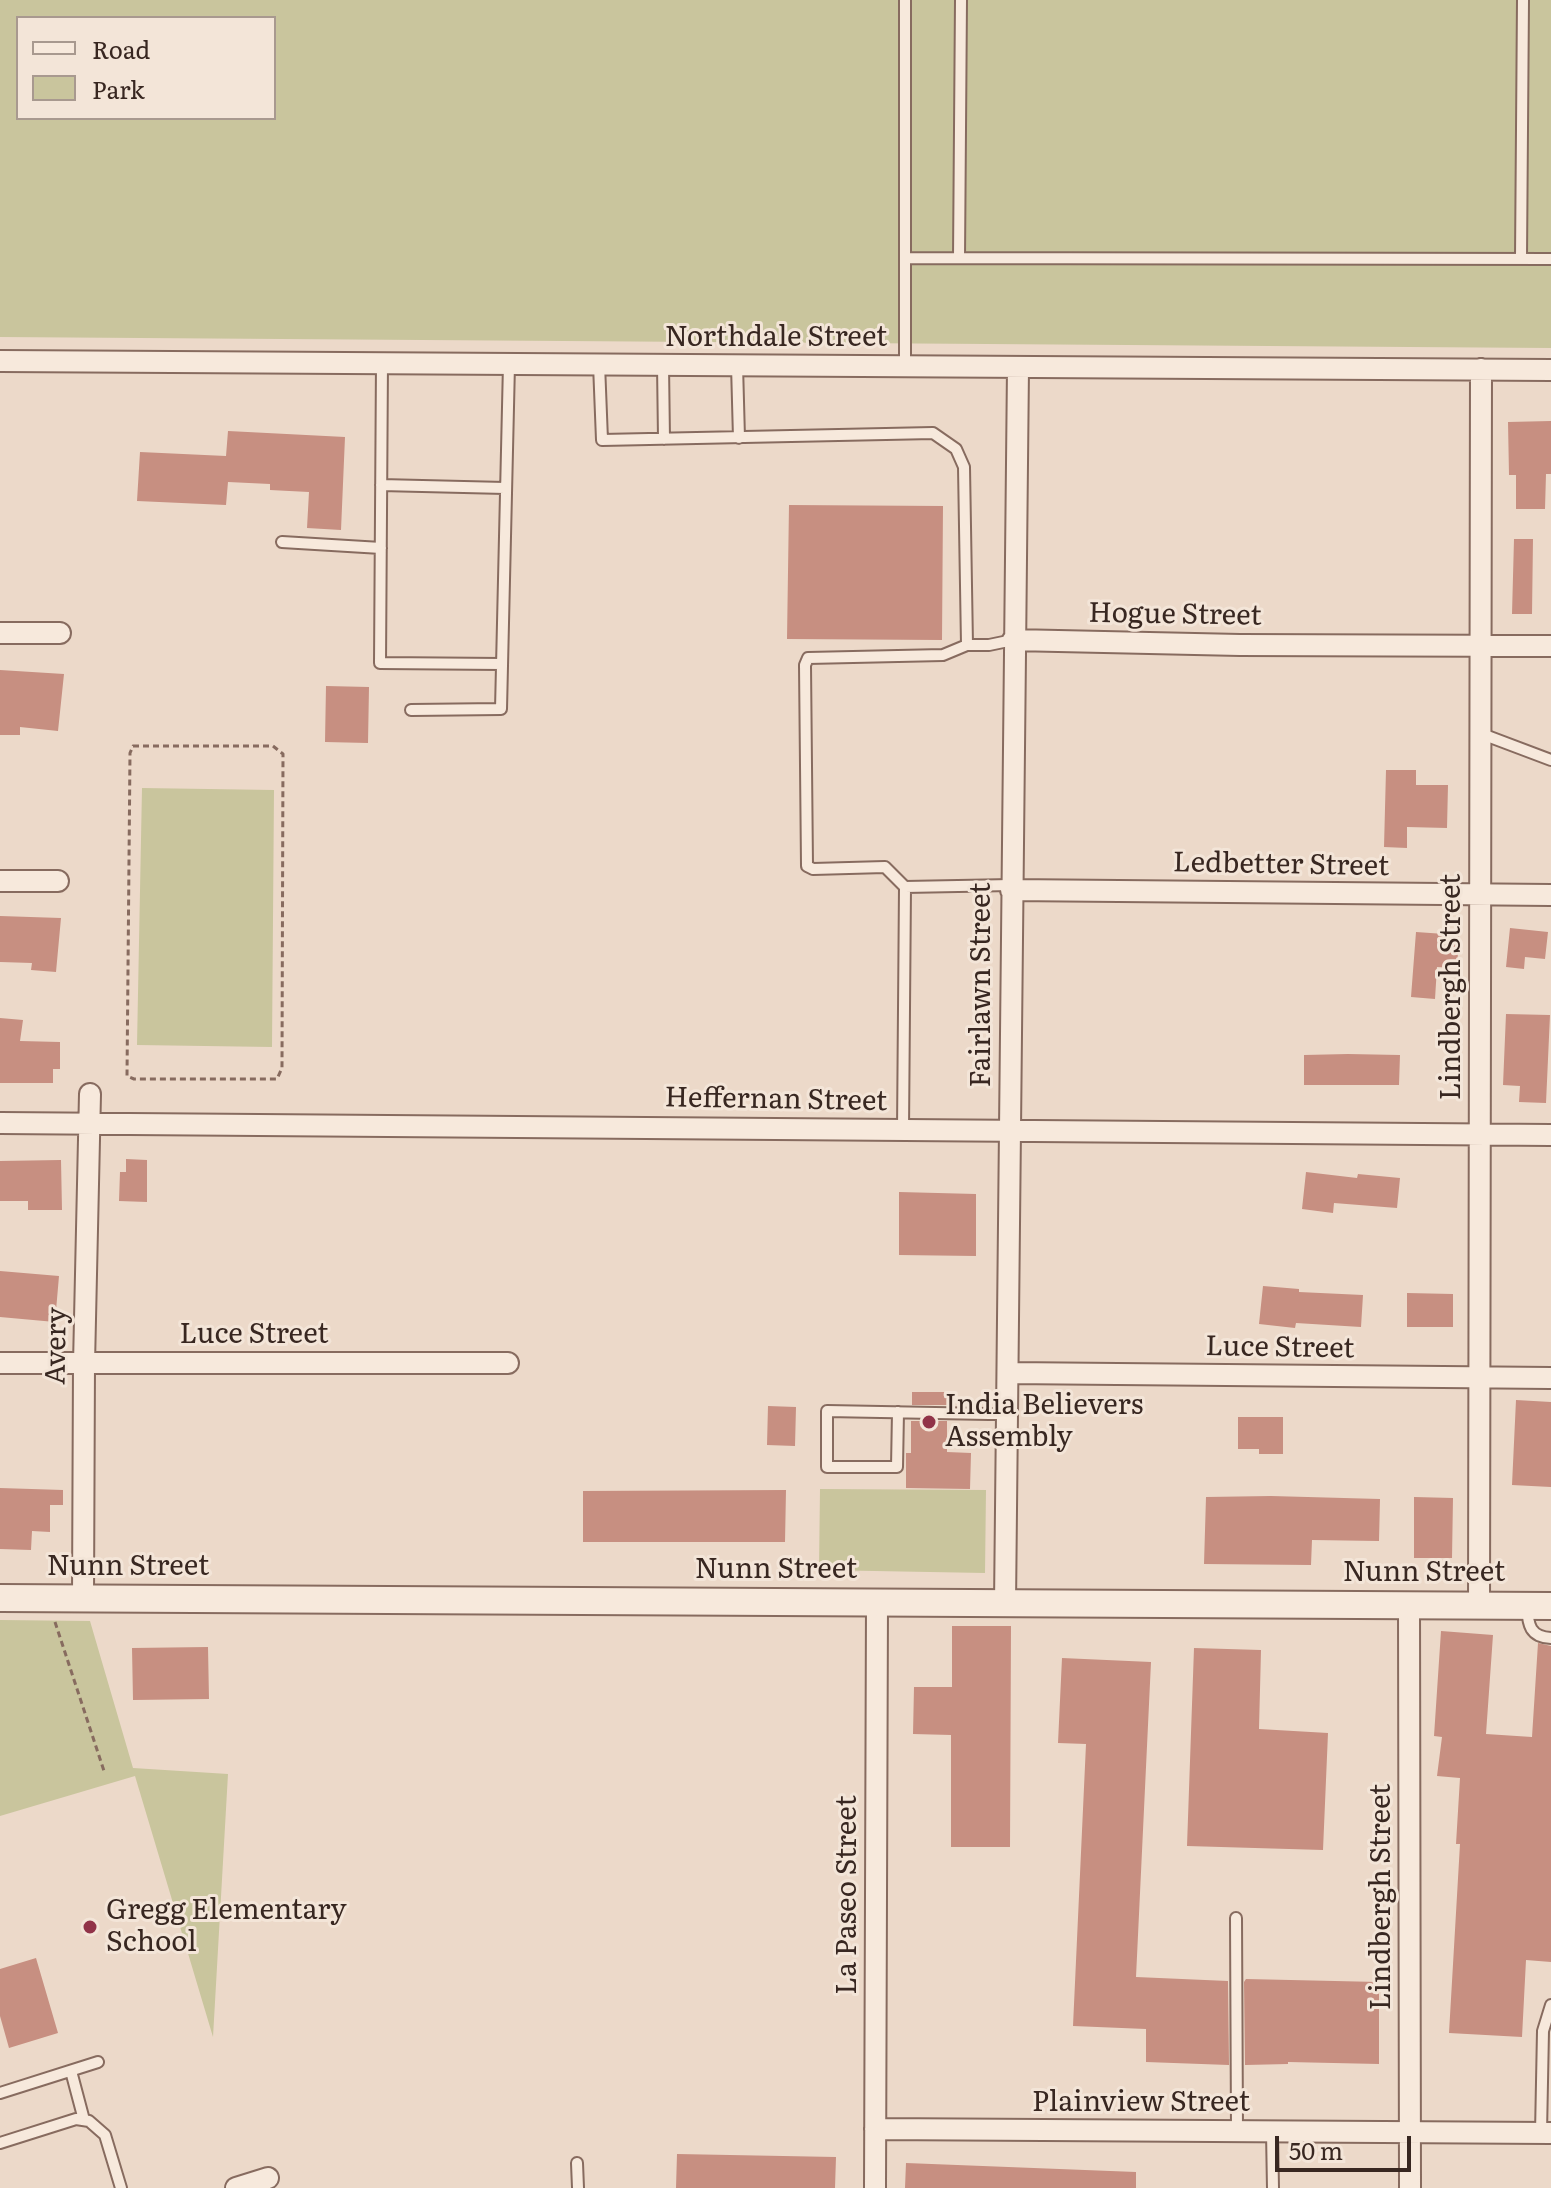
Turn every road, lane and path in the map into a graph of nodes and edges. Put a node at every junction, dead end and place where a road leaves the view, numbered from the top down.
1 (905, 0) edge
2 (961, 0) edge
3 (1523, 0) edge
4 (905, 258) junction
5 (959, 258) junction
6 (1521, 258) junction
7 (1551, 259) edge
8 (0, 361) edge
9 (382, 362) junction
10 (509, 364) junction
11 (599, 364) junction
12 (663, 365) junction
13 (737, 365) junction
14 (905, 367) junction
15 (1018, 368) junction
16 (1481, 369) junction
17 (1551, 370) edge
18 (739, 438) junction
19 (664, 439) junction
20 (381, 485) junction
21 (505, 488) junction
22 (282, 542) dead end
23 (381, 548) junction
24 (0, 633) edge
25 (60, 633) dead end
26 (1013, 640) junction
27 (967, 645) junction
28 (1482, 646) junction
29 (1551, 646) edge
30 (502, 664) junction
31 (411, 710) dead end
32 (1482, 734) junction
33 (283, 754) joint
34 (1551, 760) edge
35 (0, 881) edge
36 (58, 881) dead end
37 (905, 887) junction
38 (1011, 888) junction
39 (1481, 895) junction
40 (1551, 895) edge
41 (90, 1094) dead end
42 (90, 1122) junction
43 (0, 1123) edge
44 (903, 1130) junction
45 (1009, 1130) junction
46 (1479, 1135) junction
47 (1551, 1135) edge
48 (0, 1363) edge
49 (508, 1363) dead end
50 (84, 1364) junction
51 (1009, 1373) junction
52 (1479, 1378) junction
53 (1551, 1378) edge
54 (898, 1412) junction
55 (1008, 1414) junction
56 (0, 1598) edge
57 (48, 1598) junction
58 (83, 1598) junction
59 (877, 1603) junction
60 (1005, 1603) junction
61 (1409, 1605) junction
62 (1479, 1606) junction
63 (1539, 1606) edge
64 (1551, 1638) edge
65 (105, 1774) dead end
66 (1236, 1918) dead end
67 (1551, 2005) edge
68 (98, 2062) dead end
69 (71, 2071) junction
70 (0, 2093) edge
71 (84, 2120) junction
72 (875, 2129) junction
73 (1410, 2131) junction
74 (1237, 2132) junction
75 (1272, 2132) junction
76 (1546, 2133) edge
77 (0, 2143) edge
78 (577, 2163) dead end
79 (268, 2178) dead end
80 (121, 2188) edge
81 (236, 2188) edge
82 (578, 2188) edge
83 (875, 2188) edge
84 (1273, 2188) edge
85 (1410, 2188) edge

1 - 4 lane
2 - 5 lane
3 - 6 lane
4 - 5 lane
4 - 14 lane
5 - 6 lane
6 - 7 lane
8 - 9 street, Northdale Street
9 - 10 street, Northdale Street
9 - 20 lane
10 - 11 street, Northdale Street
10 - 21 lane
11 - 12 street, Northdale Street
11 - 19 lane
12 - 13 street, Northdale Street
12 - 19 lane
13 - 14 street, Northdale Street
13 - 18 lane
14 - 15 street, Northdale Street
15 - 16 street, Northdale Street
15 - 26 street, Fairlawn Street
16 - 17 street, Northdale Street
16 - 28 street, Lindbergh Street
18 - 19 lane
18 - 27 lane
20 - 21 lane
20 - 23 lane
21 - 30 lane
22 - 23 lane
23 - 30 lane
24 - 25 street
26 - 27 lane, Hogue Street
26 - 28 street, Hogue Street
26 - 38 street, Fairlawn Street
27 - 37 lane, Hogue Street
28 - 29 street, Hogue Street
28 - 32 street, Lindbergh Street
30 - 31 lane
32 - 34 lane
32 - 39 street, Lindbergh Street
33 - 33 path
35 - 36 street
37 - 38 lane
37 - 44 lane
38 - 39 street, Ledbetter Street
38 - 45 street, Fairlawn Street
39 - 40 street, Ledbetter Street
39 - 46 street, Lindbergh Street
41 - 42 street, Avery
42 - 43 street, Heffernan Street
42 - 44 street, Heffernan Street
42 - 50 street, Avery
44 - 45 street, Heffernan Street
45 - 46 street, Heffernan Street
45 - 51 street, Fairlawn Street
46 - 47 street, Heffernan Street
46 - 52 street, Lindbergh Street
48 - 50 street, Luce Street
49 - 50 street, Luce Street
50 - 58 street, Avery
51 - 52 street, Luce Street
51 - 55 street, Fairlawn Street
52 - 53 street, Luce Street
52 - 62 street, Lindbergh Street
54 - 54 lane
54 - 55 lane
55 - 60 street, Fairlawn Street
56 - 57 street, Nunn Street
57 - 58 street, Nunn Street
57 - 65 path
58 - 59 street, Nunn Street
59 - 60 street, Nunn Street
59 - 72 street, La Paseo Street
60 - 61 street, Nunn Street
61 - 62 street, Nunn Street
61 - 73 street, Lindbergh Street
62 - 63 street, Nunn Street
63 - 64 lane
66 - 74 lane
67 - 76 lane
68 - 69 lane
69 - 70 lane
69 - 71 lane
71 - 77 lane
71 - 80 lane
72 - 74 street, Plainview Street
72 - 83 street, La Paseo Street
73 - 75 street, Plainview Street
73 - 76 street, Plainview Street
73 - 85 street, Lindbergh Street
74 - 75 street, Plainview Street
75 - 84 lane
78 - 82 lane
79 - 81 street

